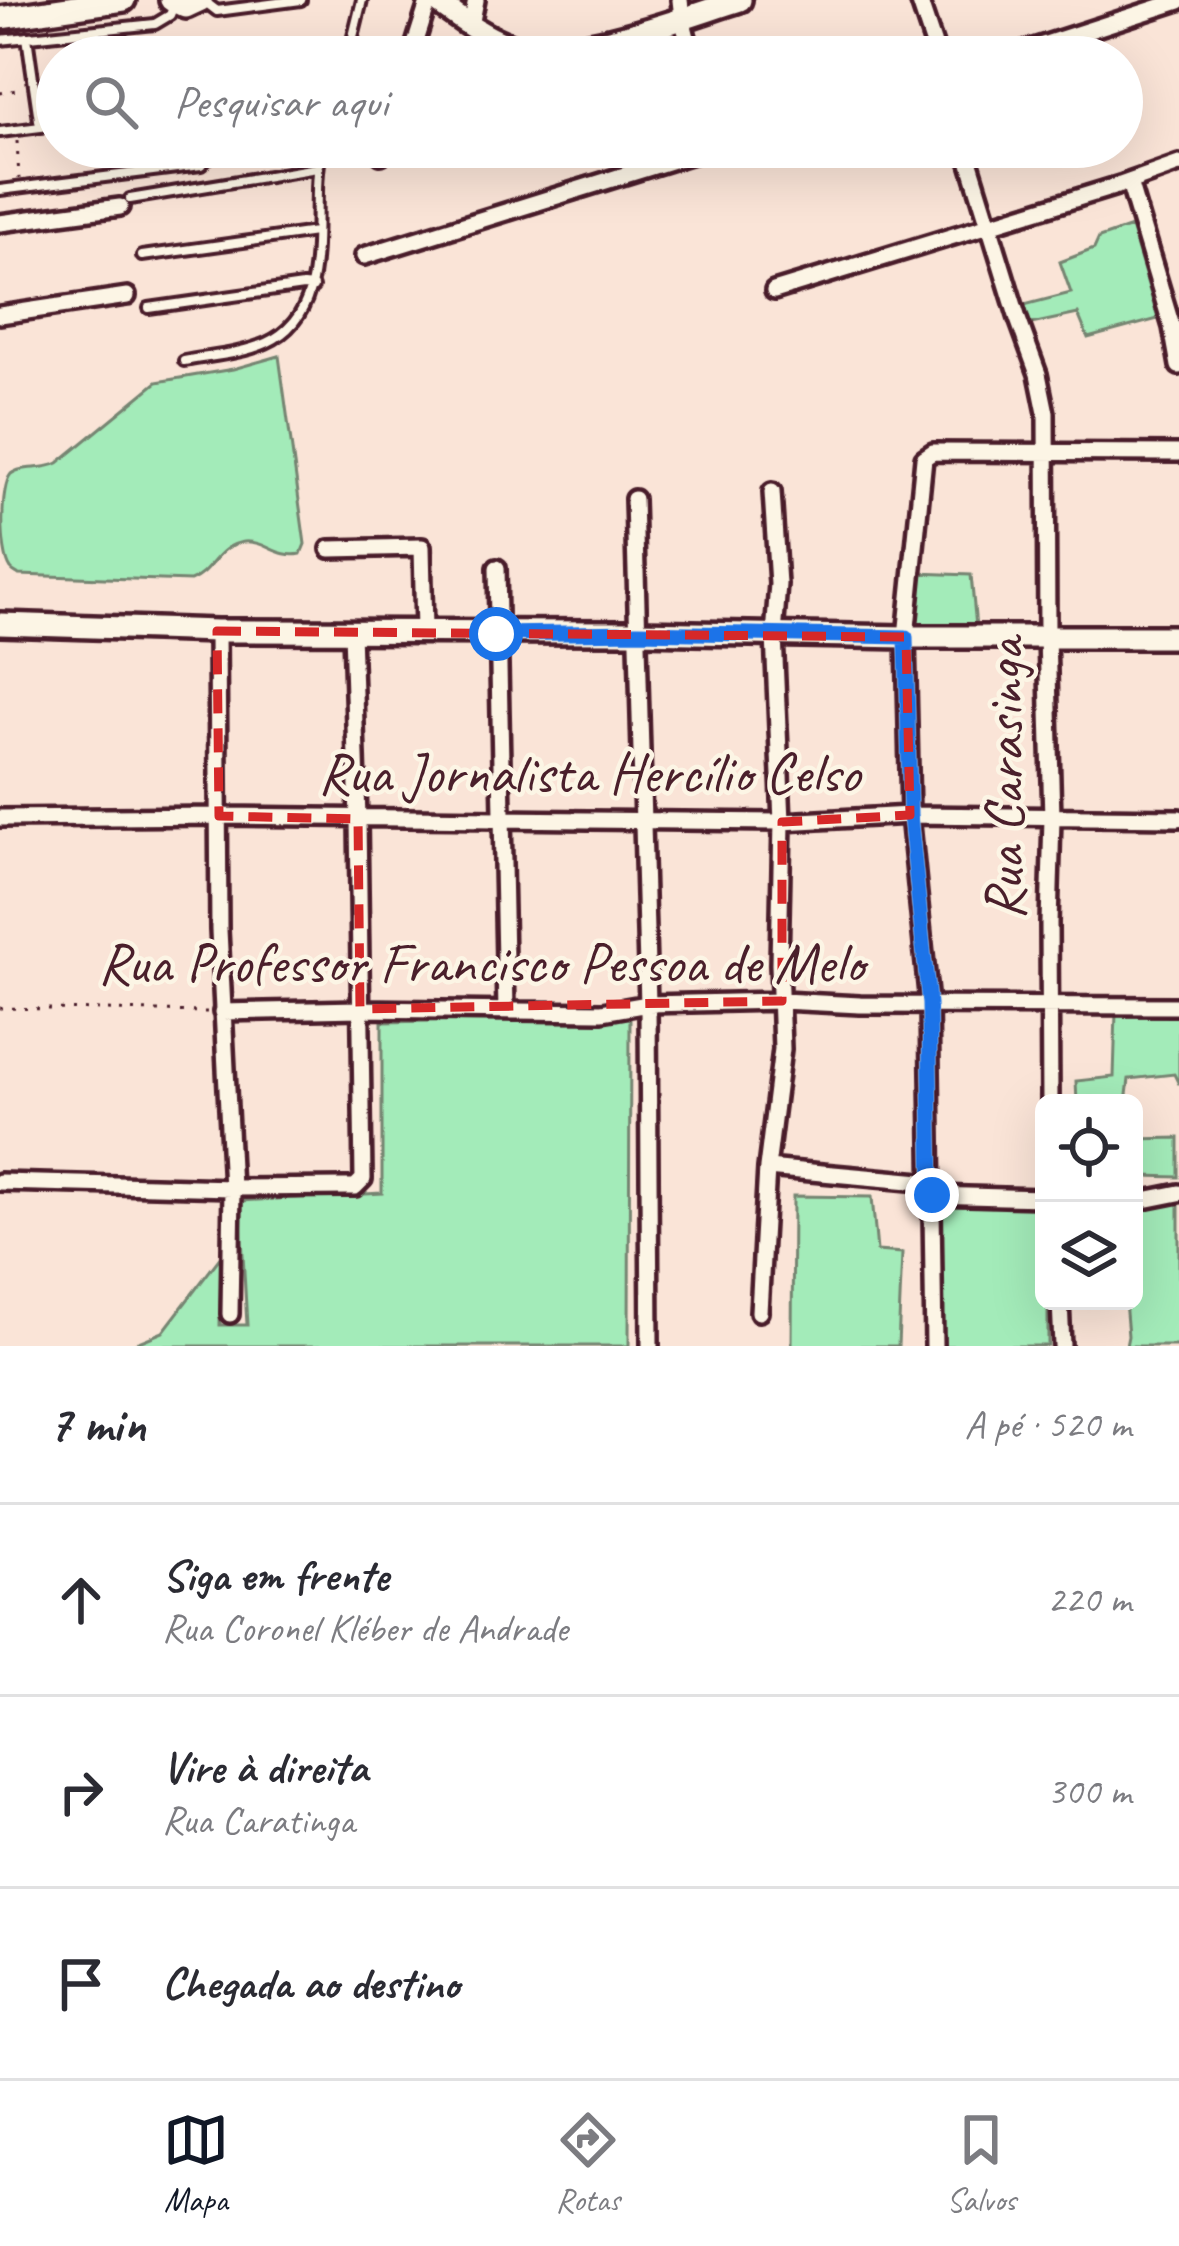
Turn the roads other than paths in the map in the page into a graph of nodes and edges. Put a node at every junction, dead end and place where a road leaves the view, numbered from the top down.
1 (124, 0) edge
2 (202, 0) edge
3 (301, 0) edge
4 (362, 0) edge
5 (431, 0) edge
6 (476, 0) edge
7 (740, 0) edge
8 (919, 0) edge
9 (1179, 1) edge
10 (173, 2) edge
11 (76, 3) edge
12 (52, 5) edge
13 (681, 9) edge
14 (0, 18) edge
15 (471, 26) junction
16 (36, 36) edge
17 (37, 36) edge
18 (353, 36) edge
19 (418, 36) edge
20 (490, 36) edge
21 (613, 36) edge
22 (931, 36) edge
23 (1071, 36) edge
24 (27, 37) junction
25 (0, 40) edge
26 (36, 101) edge
27 (36, 128) edge
28 (0, 132) edge
29 (1179, 164) edge
30 (175, 168) edge
31 (317, 168) joint
32 (647, 168) edge
33 (972, 168) edge
34 (1129, 182) junction
35 (0, 190) edge
36 (125, 203) joint
37 (0, 223) edge
38 (989, 224) junction
39 (315, 232) junction
40 (142, 256) dead end
41 (364, 256) dead end
42 (313, 287) junction
43 (774, 290) dead end
44 (127, 296) dead end
45 (149, 308) dead end
46 (0, 315) edge
47 (184, 361) dead end
48 (1179, 366) edge
49 (1179, 453) edge
50 (1045, 454) junction
51 (772, 492) dead end
52 (634, 499) dead end
53 (331, 549) dead end
54 (497, 568) dead end
55 (0, 624) edge
56 (217, 631) junction
57 (424, 631) junction
58 (352, 632) junction
59 (637, 632) junction
60 (496, 634) junction
61 (774, 635) junction
62 (1047, 636) junction
63 (906, 637) junction
64 (1179, 637) edge
65 (910, 815) junction
66 (219, 816) junction
67 (0, 818) edge
68 (1052, 818) junction
69 (1179, 818) edge
70 (358, 819) junction
71 (642, 819) junction
72 (501, 820) junction
73 (782, 822) junction
74 (782, 1001) junction
75 (648, 1004) junction
76 (929, 1004) junction
77 (1050, 1004) junction
78 (1179, 1006) edge
79 (360, 1010) junction
80 (506, 1011) junction
81 (222, 1012) junction
82 (1050, 1094) edge
83 (767, 1168) junction
84 (0, 1182) edge
85 (232, 1188) junction
86 (932, 1189) junction
87 (1179, 1193) edge
88 (1035, 1197) edge
89 (1143, 1199) edge
90 (1060, 1310) edge
91 (760, 1312) dead end
92 (230, 1314) dead end
93 (650, 1346) edge
94 (934, 1346) edge
95 (1062, 1346) edge

1 - 11 main road
2 - 3 lane
2 - 10 main road
4 - 18 lane
5 - 15 main road
5 - 19 street
6 - 15 street
7 - 13 main road
8 - 22 street
9 - 23 street
10 - 17 lane
11 - 12 main road
12 - 14 main road
13 - 21 main road
15 - 20 main road
16 - 24 lane
24 - 25 lane
24 - 26 lane
27 - 28 lane
29 - 34 street
30 - 35 lane
31 - 36 lane
31 - 39 lane
32 - 41 street
33 - 38 street, Rua Carasinga
34 - 38 street
34 - 48 street
36 - 37 street
38 - 43 street
38 - 50 street, Rua Carasinga
39 - 40 lane
39 - 42 lane
42 - 45 lane
42 - 47 lane
44 - 46 street
49 - 50 street
50 - 62 street, Rua Carasinga
50 - 63 street
51 - 61 street
52 - 59 street
53 - 57 street
54 - 60 street
55 - 56 main road
56 - 58 main road
56 - 66 street
57 - 58 main road
57 - 60 main road
58 - 70 street
59 - 60 main road
59 - 61 main road
59 - 71 street
60 - 72 street
61 - 63 main road
61 - 73 street
62 - 63 main road
62 - 64 main road
62 - 68 street, Rua Carasinga
63 - 65 street
65 - 68 street, Rua Jornalista Hercílio Celso
65 - 73 street, Rua Jornalista Hercílio Celso
65 - 76 street
66 - 67 street, Rua Jornalista Hercílio Celso
66 - 70 street, Rua Jornalista Hercílio Celso
66 - 81 street
68 - 69 street, Rua Jornalista Hercílio Celso
68 - 77 street, Rua Carasinga
70 - 72 street, Rua Jornalista Hercílio Celso
70 - 79 street
71 - 72 street, Rua Jornalista Hercílio Celso
71 - 73 street, Rua Jornalista Hercílio Celso
71 - 75 street
72 - 80 street
73 - 74 street
74 - 75 street, Rua Professor Francisco Pessoa de Melo
74 - 76 street, Rua Professor Francisco Pessoa de Melo
74 - 83 street
75 - 80 street, Rua Professor Francisco Pessoa de Melo
75 - 93 street
76 - 77 street, Rua Professor Francisco Pessoa de Melo
76 - 86 street
77 - 78 street, Rua Professor Francisco Pessoa de Melo
77 - 82 street, Rua Carasinga
79 - 80 street, Rua Professor Francisco Pessoa de Melo
79 - 81 street, Rua Professor Francisco Pessoa de Melo
79 - 85 street
81 - 85 street
83 - 86 street
83 - 91 street
84 - 85 street
85 - 92 street
86 - 88 street
86 - 94 street
87 - 89 street
90 - 95 street

